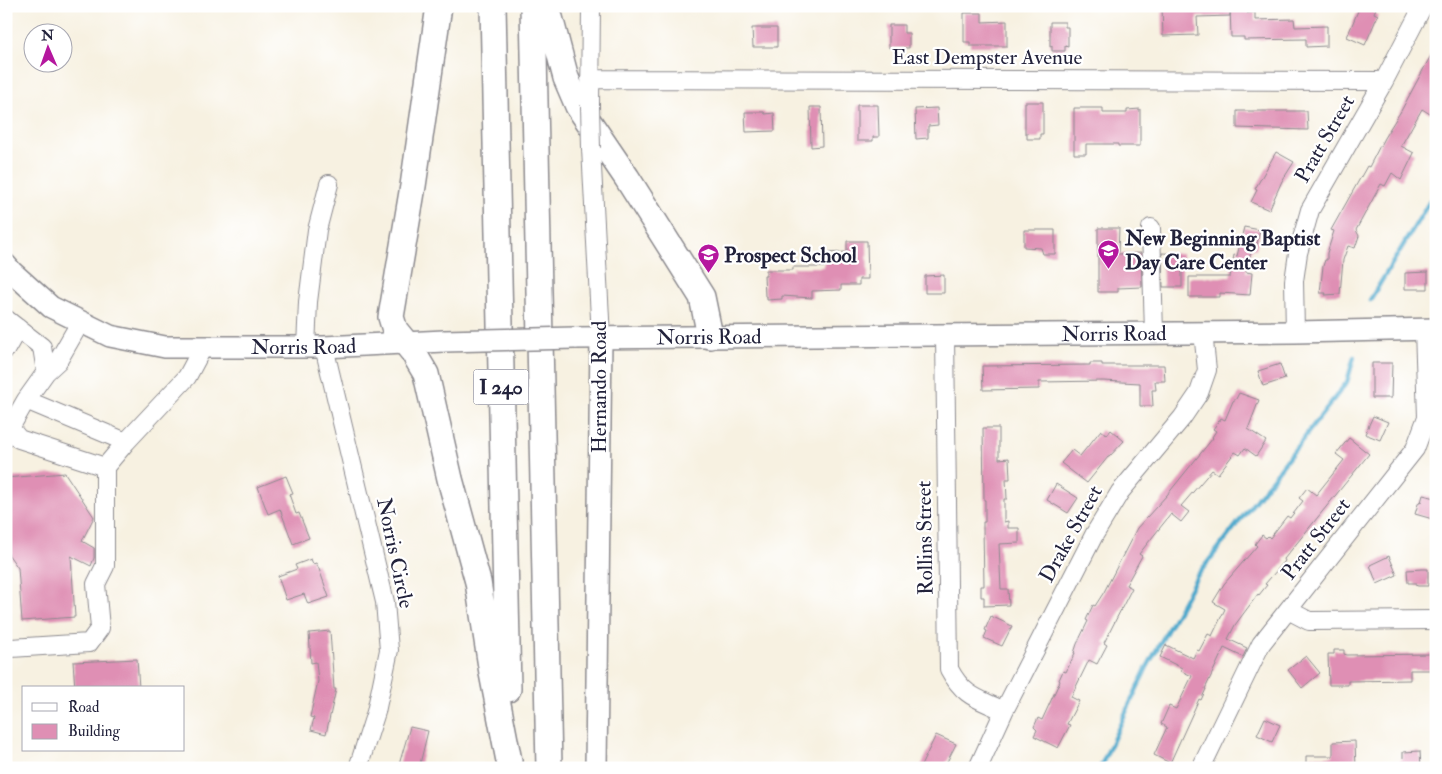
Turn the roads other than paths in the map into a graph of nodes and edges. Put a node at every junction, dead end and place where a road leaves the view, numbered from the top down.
1 (439, 6) edge
2 (493, 6) edge
3 (533, 6) edge
4 (547, 6) edge
5 (591, 6) edge
6 (1423, 6) edge
7 (590, 78) junction
8 (1384, 81) junction
9 (329, 184) dead end
10 (1151, 228) dead end
11 (6, 265) edge
12 (81, 321) junction
13 (12, 324) edge
14 (1430, 329) edge
15 (1203, 332) junction
16 (1295, 332) junction
17 (1154, 333) junction
18 (945, 335) junction
19 (710, 336) junction
20 (601, 337) junction
21 (404, 343) junction
22 (203, 347) junction
23 (315, 347) junction
24 (6, 349) edge
25 (46, 372) junction
26 (26, 400) junction
27 (8, 429) edge
28 (126, 442) junction
29 (105, 468) junction
30 (1288, 610) junction
31 (1436, 620) edge
32 (6, 646) edge
33 (1004, 711) junction
34 (509, 764) edge
35 (358, 768) edge
36 (549, 768) edge
37 (596, 768) edge
38 (978, 768) edge
39 (1201, 768) edge

1 - 21 highway
2 - 34 highway, I 240
3 - 36 highway, I 240
4 - 19 highway
5 - 7 street, Hernando Road
6 - 8 street, Pratt Street
7 - 8 street, East Dempster Avenue
7 - 20 street, Hernando Road, bridge
8 - 16 street, Pratt Street
9 - 23 street, Norris Circle
10 - 17 street
11 - 12 main road, Norris Road
12 - 22 main road, Norris Road
12 - 25 street
13 - 24 street
13 - 25 street
14 - 16 main road, Norris Road
14 - 30 street, Pratt Street
15 - 16 main road, Norris Road
15 - 17 main road, Norris Road
15 - 33 street, Drake Street
17 - 18 main road, Norris Road
18 - 19 main road, Norris Road
18 - 33 street, Rollins Street
19 - 20 main road, Norris Road
20 - 21 main road, Norris Road, bridge
20 - 37 main road, Hernando Road
21 - 23 main road, Norris Road
21 - 34 highway
22 - 23 main road, Norris Road
22 - 28 street
23 - 35 street, Norris Circle
25 - 26 street
26 - 27 street
26 - 28 street
27 - 29 street
28 - 29 street
29 - 32 street
30 - 31 street
30 - 39 street, Pratt Street
33 - 38 street, Drake Street

